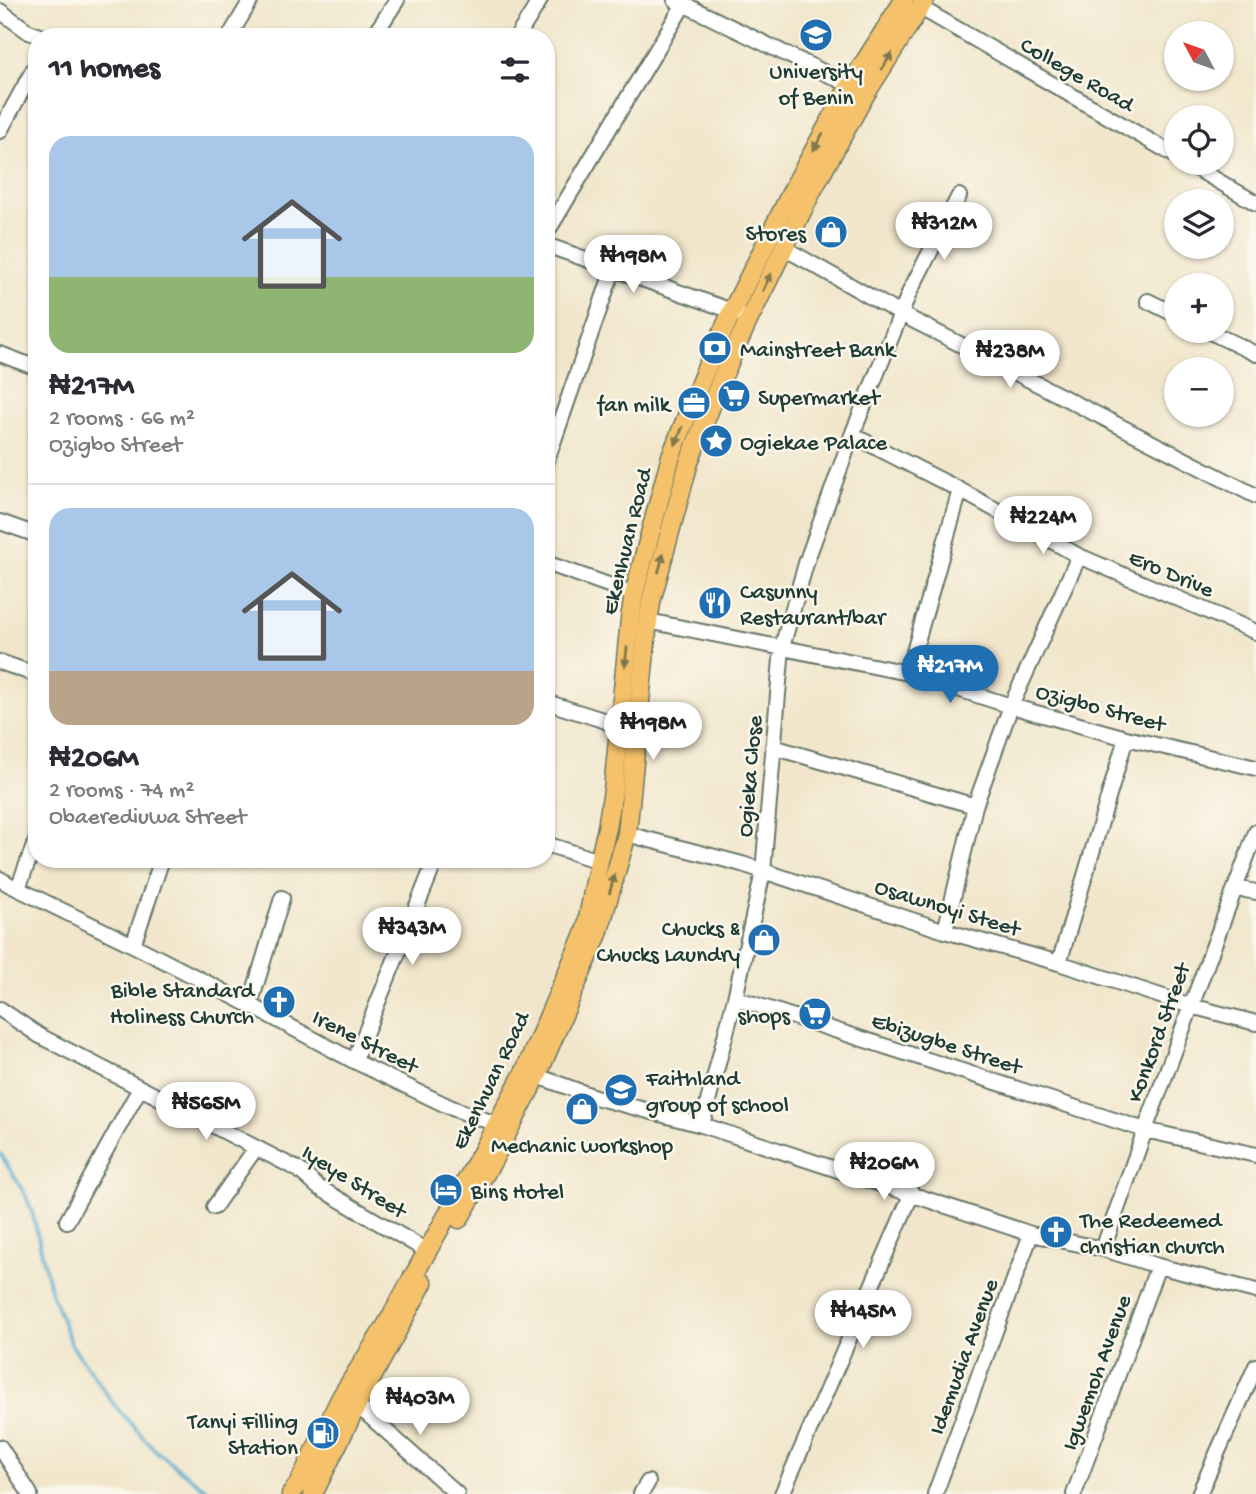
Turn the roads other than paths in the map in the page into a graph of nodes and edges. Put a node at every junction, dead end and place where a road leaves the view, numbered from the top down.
1 (251, 0) edge
2 (397, 0) edge
3 (540, 0) edge
4 (904, 0) edge
5 (679, 2) edge
6 (923, 4) edge
7 (0, 11) edge
8 (234, 28) edge
9 (379, 28) edge
10 (523, 28) edge
11 (28, 31) edge
12 (28, 80) edge
13 (850, 85) junction
14 (0, 131) edge
15 (1164, 149) edge
16 (1208, 175) edge
17 (959, 196) dead end
18 (1256, 203) edge
19 (555, 218) edge
20 (555, 248) edge
21 (784, 248) junction
22 (613, 270) junction
23 (1148, 301) dead end
24 (1164, 309) edge
25 (901, 314) junction
26 (741, 315) junction
27 (1233, 343) edge
28 (0, 354) edge
29 (1256, 354) edge
30 (28, 365) edge
31 (852, 435) junction
32 (555, 437) edge
33 (960, 490) junction
34 (1256, 496) edge
35 (0, 522) edge
36 (28, 532) edge
37 (1080, 556) junction
38 (555, 566) edge
39 (634, 594) junction
40 (648, 621) junction
41 (1256, 632) edge
42 (782, 647) junction
43 (0, 662) edge
44 (28, 672) edge
45 (908, 673) junction
46 (555, 705) edge
47 (1011, 706) junction
48 (619, 729) junction
49 (1126, 738) junction
50 (773, 747) junction
51 (1256, 768) edge
52 (975, 806) junction
53 (1256, 832) edge
54 (627, 834) junction
55 (555, 847) edge
56 (599, 861) junction
57 (28, 862) edge
58 (159, 868) edge
59 (432, 868) edge
60 (763, 872) junction
61 (0, 878) edge
62 (18, 888) junction
63 (1235, 888) junction
64 (1256, 892) edge
65 (282, 898) dead end
66 (945, 931) junction
67 (133, 945) junction
68 (1059, 962) junction
69 (735, 998) junction
70 (250, 1005) junction
71 (1191, 1006) junction
72 (0, 1009) edge
73 (1256, 1023) edge
74 (354, 1061) junction
75 (531, 1074) junction
76 (140, 1088) junction
77 (702, 1125) junction
78 (503, 1127) junction
79 (1144, 1130) junction
80 (256, 1148) junction
81 (1256, 1155) edge
82 (912, 1193) junction
83 (214, 1207) dead end
84 (67, 1221) dead end
85 (1031, 1234) junction
86 (1103, 1249) junction
87 (427, 1251) junction
88 (1158, 1266) junction
89 (1256, 1291) edge
90 (1256, 1366) edge
91 (357, 1405) junction
92 (0, 1447) edge
93 (30, 1494) edge
94 (291, 1494) edge
95 (313, 1494) edge
96 (457, 1494) edge
97 (782, 1494) edge
98 (935, 1494) edge
99 (1074, 1494) edge
100 (1199, 1494) edge

1 - 8 street
2 - 9 street
3 - 10 street
4 - 13 main road, Ekenhuan Road
5 - 13 street
5 - 19 street
6 - 15 street, College Road
21 -> 6 main road, Ekenhuan Road
7 - 11 street
12 - 14 street
13 -> 26 main road, Ekenhuan Road
16 - 18 street
17 - 25 street
20 - 22 street
21 - 25 street
26 -> 21 main road, Ekenhuan Road
22 - 26 street
22 - 32 street
23 - 24 street
25 - 31 street
25 - 34 street
26 -> 39 main road, Ekenhuan Road
40 -> 26 main road, Ekenhuan Road
27 - 29 street
28 - 30 street
31 - 33 street, Ero Drive
31 - 42 street, Ogieka Close
33 - 37 street, Ero Drive
33 - 45 street
35 - 36 street
37 - 41 street, Ero Drive
37 - 47 street
38 - 39 street
39 -> 48 main road, Ekenhuan Road
40 - 42 street, Ozigbo Street
40 - 54 main road, Ekenhuan Road
42 - 45 street, Ozigbo Street
42 - 50 street, Ogieka Close
43 - 44 street
45 - 47 street, Ozigbo Street
46 - 48 street
47 - 49 street, Ozigbo Street
47 - 52 street
48 - 56 main road, Ekenhuan Road
49 - 51 street, Ozigbo Street
49 - 68 street
50 - 52 street
50 - 60 street, Ogieka Close
52 - 66 street
53 - 63 street, Konkord Street
54 - 60 street, Osawnoyi Steet
75 -> 54 main road, Ekenhuan Road
55 - 56 street
56 - 75 main road, Ekenhuan Road
57 - 62 street
58 - 67 street
59 - 74 street
60 - 66 street, Osawnoyi Steet
60 - 69 street, Ogieka Close
61 - 62 street, Irene Street
62 - 67 street, Irene Street
63 - 64 street
63 - 71 street, Konkord Street
65 - 70 street
66 - 68 street, Osawnoyi Steet
67 - 70 street, Irene Street
68 - 71 street, Osawnoyi Steet
69 - 77 street, Ogieka Close
69 - 79 street, Ebizugbe Street
70 - 74 street, Irene Street
71 - 73 street, Osawnoyi Steet
71 - 79 street, Konkord Street
72 - 76 street, Iyeye Street
74 - 78 street, Irene Street
75 - 77 street
75 - 78 main road, Ekenhuan Road
76 - 80 street, Iyeye Street
76 - 84 street
77 - 82 street
78 - 87 main road, Ekenhuan Road
78 - 91 main road, Ekenhuan Road
79 - 81 street, Ebizugbe Street
79 - 86 street, Konkord Street
80 - 83 street
80 - 87 street, Iyeye Street
82 - 85 street
82 - 97 street
85 - 86 street
85 - 98 street, Idemudia Avenue
86 - 88 street
87 - 94 main road, Ekenhuan Road
88 - 89 street
88 - 99 street, Igwemoh Avenue
90 - 100 street
91 - 95 main road, Ekenhuan Road
91 - 96 street
92 - 93 street

